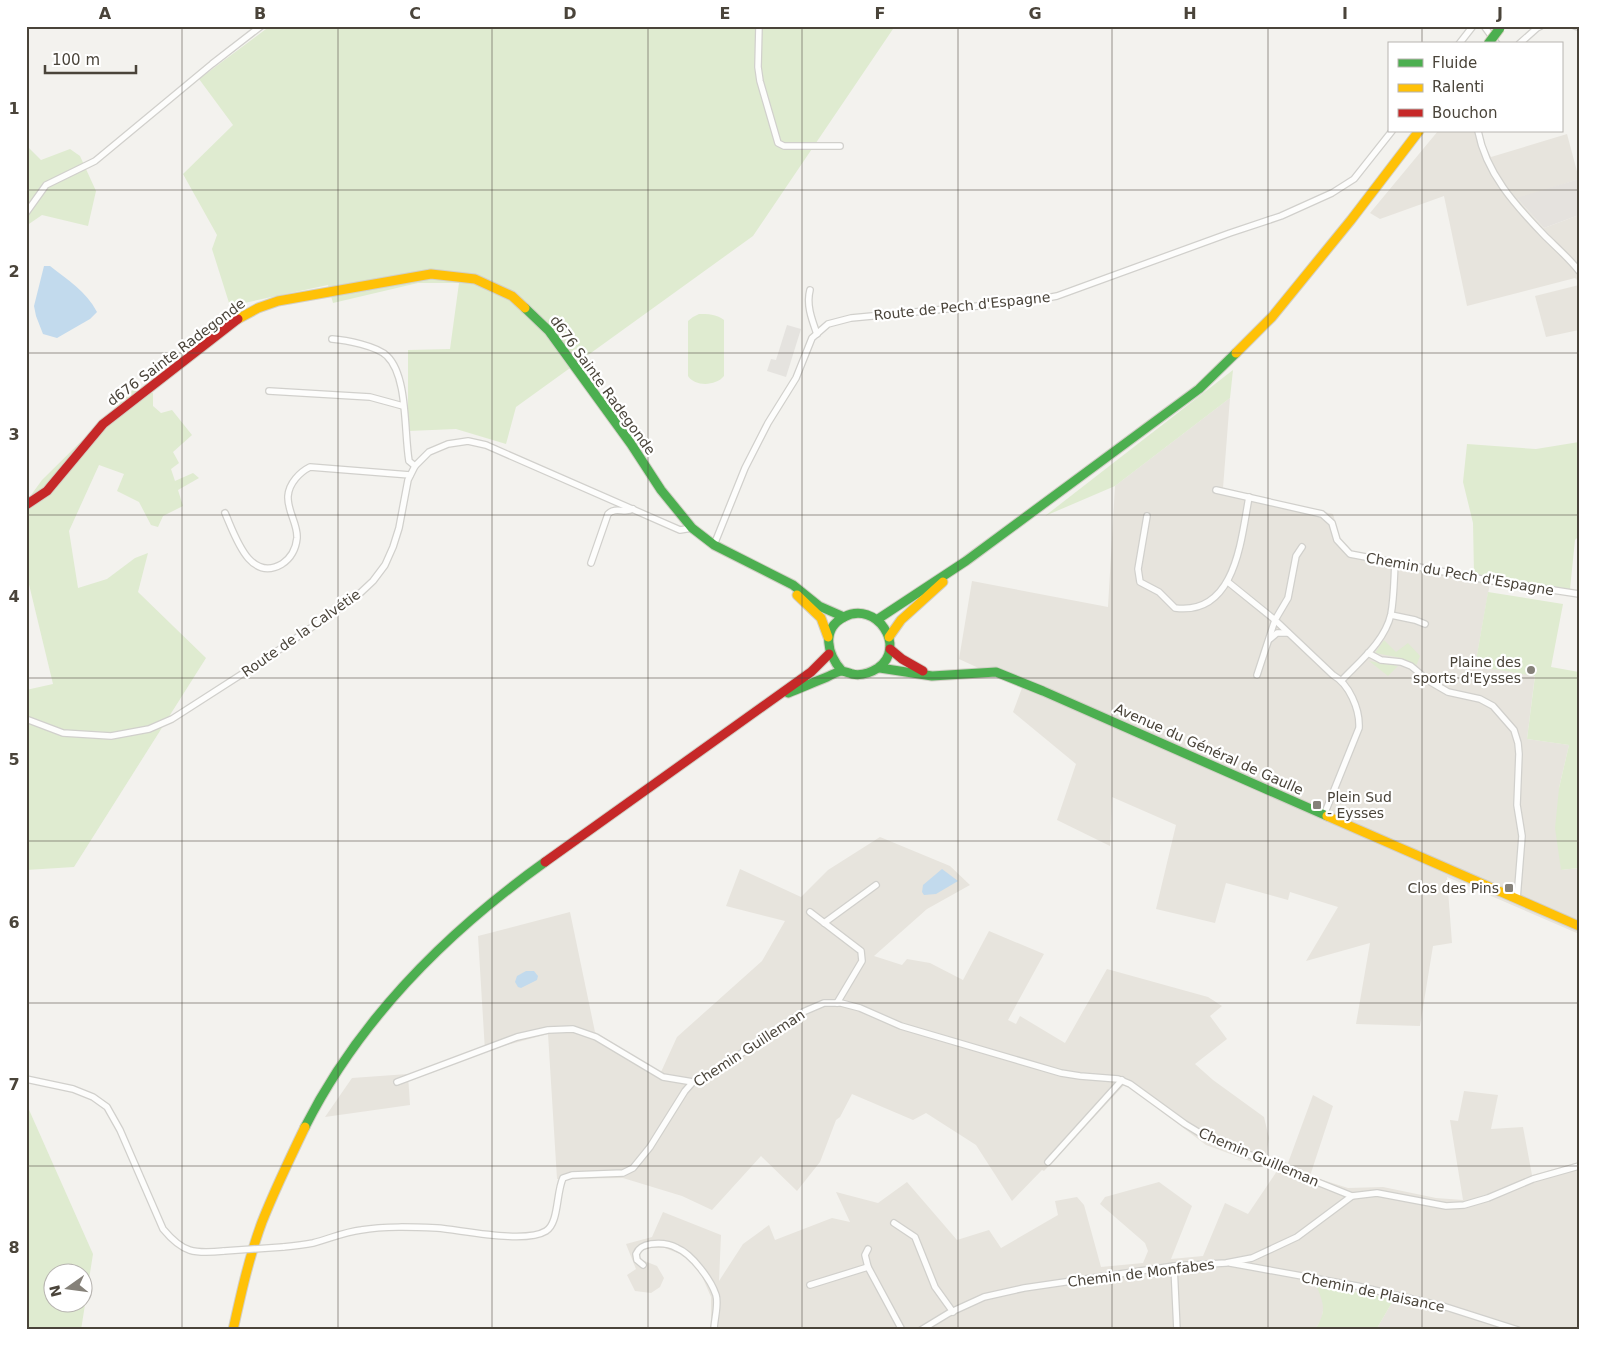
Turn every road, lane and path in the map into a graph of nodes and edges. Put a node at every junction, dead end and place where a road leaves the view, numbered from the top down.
1 (261, 26) edge
2 (759, 26) edge
3 (1472, 26) edge
4 (1484, 26) edge
5 (1541, 26) edge
6 (1575, 26) edge
7 (1501, 27) edge
8 (1579, 27) edge
9 (1461, 42) edge
10 (1490, 42) edge
11 (1496, 42) edge
12 (1521, 42) edge
13 (1391, 132) edge
14 (1418, 132) edge
15 (1478, 132) edge
16 (840, 146) dead end
17 (26, 213) edge
18 (1579, 271) edge
19 (810, 290) dead end
20 (817, 334) junction
21 (332, 339) dead end
22 (269, 391) dead end
23 (403, 406) junction
24 (415, 466) junction
25 (410, 476) junction
26 (1216, 490) dead end
27 (1249, 497) junction
28 (26, 505) edge
29 (633, 509) junction
30 (225, 513) dead end
31 (1147, 516) dead end
32 (692, 528) junction
33 (714, 545) junction
34 (1302, 547) dead end
35 (966, 561) junction
36 (592, 563) dead end
37 (1395, 563) junction
38 (772, 573) junction
39 (1228, 582) junction
40 (1579, 594) edge
41 (1391, 615) junction
42 (844, 617) junction
43 (878, 619) junction
44 (1275, 620) junction
45 (1425, 624) dead end
46 (1288, 633) junction
47 (828, 637) junction
48 (889, 637) junction
49 (1270, 639) junction
50 (890, 649) junction
51 (1368, 653) junction
52 (829, 654) junction
53 (880, 668) junction
54 (842, 670) junction
55 (1257, 675) dead end
56 (932, 676) junction
57 (1342, 680) junction
58 (771, 700) junction
59 (26, 719) edge
60 (1324, 816) junction
61 (876, 885) dead end
62 (1517, 899) junction
63 (810, 912) dead end
64 (824, 923) junction
65 (1579, 926) edge
66 (838, 1003) junction
67 (26, 1079) edge
68 (1122, 1080) junction
69 (397, 1082) dead end
70 (694, 1082) junction
71 (1048, 1162) dead end
72 (1579, 1166) edge
73 (1352, 1196) junction
74 (894, 1223) dead end
75 (868, 1249) dead end
76 (1226, 1262) junction
77 (644, 1265) dead end
78 (1174, 1266) junction
79 (868, 1267) junction
80 (810, 1285) dead end
81 (953, 1312) junction
82 (233, 1330) edge
83 (714, 1330) edge
84 (902, 1330) edge
85 (921, 1330) edge
86 (1177, 1330) edge
87 (1518, 1330) edge

1 - 17 street
2 - 16 street
3 - 9 street
4 - 11 street
5 - 12 street
6 - 8 street
7 - 10 main road, bridge
13 - 20 street, Route de Pech d'Espagne
14 - 35 main road
15 - 18 street
19 - 20 street
20 - 33 street, Route de Pech d'Espagne
21 - 23 street
22 - 23 street
23 - 24 street
24 - 25 street, Route de la Calvétie
24 - 29 street, Route de la Calvétie
25 - 30 street
25 - 59 street, Route de la Calvétie
26 - 27 street, Chemin du Pech d'Espagne
27 - 37 street, Chemin du Pech d'Espagne
27 - 39 street
28 - 32 main road, d676 Sainte Radegonde
29 - 32 street, Route de la Calvétie
29 - 36 street
31 - 39 street
32 - 33 main road, d676 Sainte Radegonde
33 - 38 main road, d676 Sainte Radegonde
34 - 44 street
35 - 43 main road
35 - 48 main road
37 - 40 street, Chemin du Pech d'Espagne
37 - 41 street
38 - 42 main road
38 - 47 main road
39 - 44 street
41 - 45 street
41 - 51 street
42 - 43 main road
42 - 47 main road
43 - 48 main road
44 - 46 street
44 - 49 street
46 - 49 street
46 - 57 street
47 - 52 main road
48 - 50 main road
49 - 55 street
50 - 53 main road
50 - 56 main road
51 - 57 street
51 - 62 street
52 - 54 main road
52 - 58 main road
53 - 54 main road
53 - 56 main road, Avenue du Général de Gaulle
54 - 58 main road
56 - 60 main road, Avenue du Général de Gaulle
57 - 60 street
58 - 82 main road
60 - 62 main road, Avenue du Général de Gaulle
61 - 64 street
62 - 65 main road, Avenue du Général de Gaulle
63 - 64 street
64 - 66 street
66 - 68 street, Chemin Guilleman
66 - 70 street, Chemin Guilleman
67 - 70 street, Chemin Guilleman, bridge
68 - 71 street
68 - 73 street, Chemin Guilleman
69 - 70 street
72 - 73 street
73 - 76 street, Chemin de Monfabes
74 - 81 street
75 - 79 street
76 - 78 street, Chemin de Monfabes
76 - 87 street, Chemin de Plaisance
77 - 83 street
78 - 81 street, Chemin de Monfabes
78 - 86 street
79 - 80 street
79 - 84 street
81 - 85 street, Chemin de Monfabes

